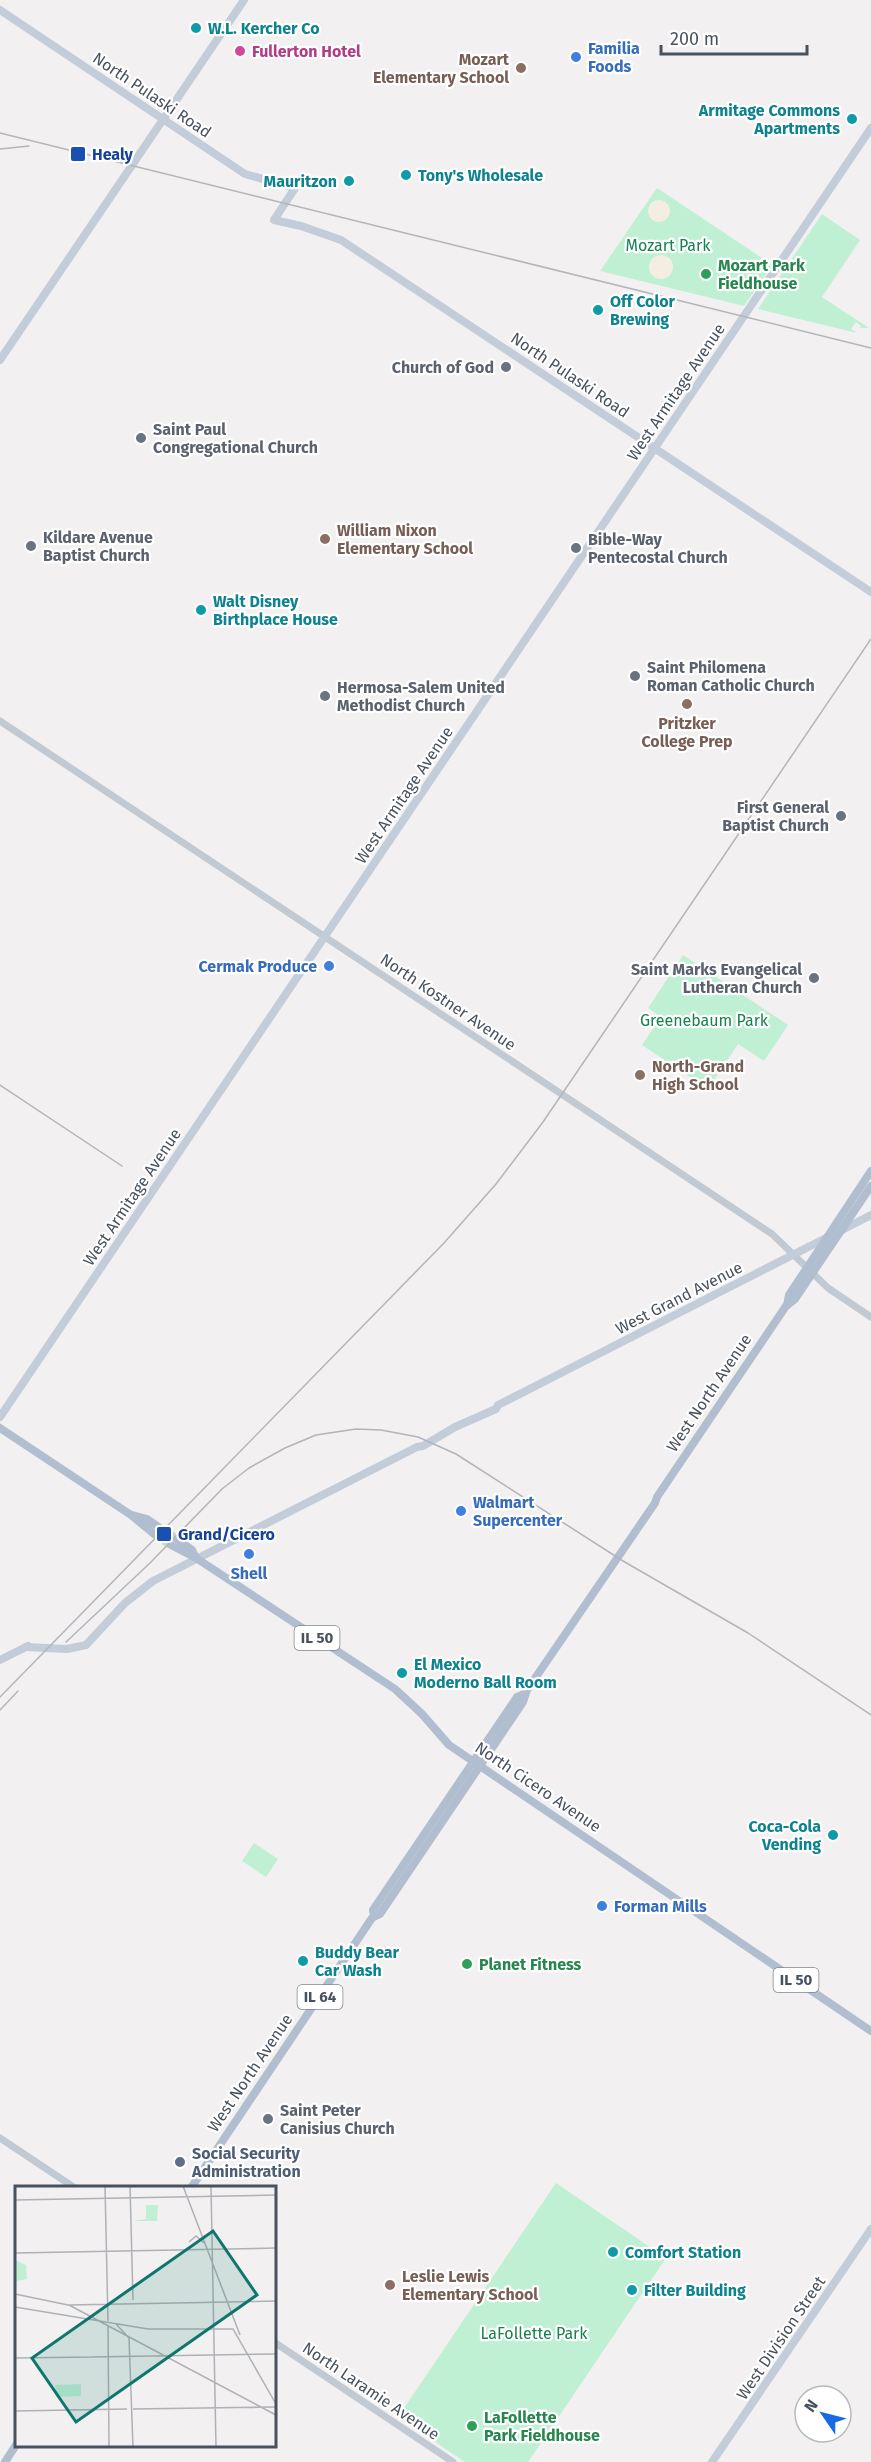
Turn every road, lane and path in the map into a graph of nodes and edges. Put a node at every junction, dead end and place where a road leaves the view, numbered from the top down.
1 (244, 0) edge
2 (0, 10) edge
3 (163, 119) junction
4 (871, 128) edge
5 (0, 360) edge
6 (655, 448) junction
7 (871, 592) edge
8 (0, 721) edge
9 (325, 936) junction
10 (871, 1171) edge
11 (871, 1186) edge
12 (871, 1215) edge
13 (842, 1230) junction
14 (826, 1238) junction
15 (794, 1255) junction
16 (809, 1271) junction
17 (871, 1317) edge
18 (0, 1417) edge
19 (0, 1428) edge
20 (157, 1531) tunnel mouth
21 (174, 1542) tunnel mouth
22 (196, 1558) junction
23 (0, 1660) edge
24 (476, 1764) junction
25 (871, 2031) edge
26 (0, 2138) edge
27 (73, 2186) edge
28 (192, 2186) edge
29 (871, 2229) edge
30 (276, 2343) edge
31 (15, 2447) edge
32 (5, 2462) edge
33 (453, 2462) edge
34 (712, 2462) edge

1 - 3 main road
2 - 3 main road, North Pulaski Road
3 - 5 main road
3 - 6 main road, North Pulaski Road
4 - 6 main road, West Armitage Avenue
6 - 7 main road, North Pulaski Road
6 - 9 main road, West Armitage Avenue
8 - 9 street, North Kostner Avenue
9 - 15 street, North Kostner Avenue
9 - 18 main road, West Armitage Avenue
10 - 14 main road, West North Avenue / IL 64
11 - 13 main road, West North Avenue / IL 64
12 - 13 main road, West Grand Avenue
13 - 14 main road, West Grand Avenue
13 - 16 main road, West North Avenue / IL 64
14 - 15 main road, West Grand Avenue
14 - 16 main road, West North Avenue / IL 64
15 - 16 street, North Kostner Avenue
15 - 22 main road, West Grand Avenue
16 - 17 street, North Kostner Avenue
16 - 24 main road, West North Avenue / IL 64
19 - 20 main road
21 - 22 main road, North Cicero Avenue / IL 50
22 - 23 main road, West Grand Avenue
22 - 24 main road, North Cicero Avenue / IL 50
24 - 25 main road, North Cicero Avenue / IL 50
24 - 28 main road, West North Avenue / IL 64
26 - 27 street
29 - 34 main road, West Division Street
30 - 33 street, North Laramie Avenue
31 - 32 main road

